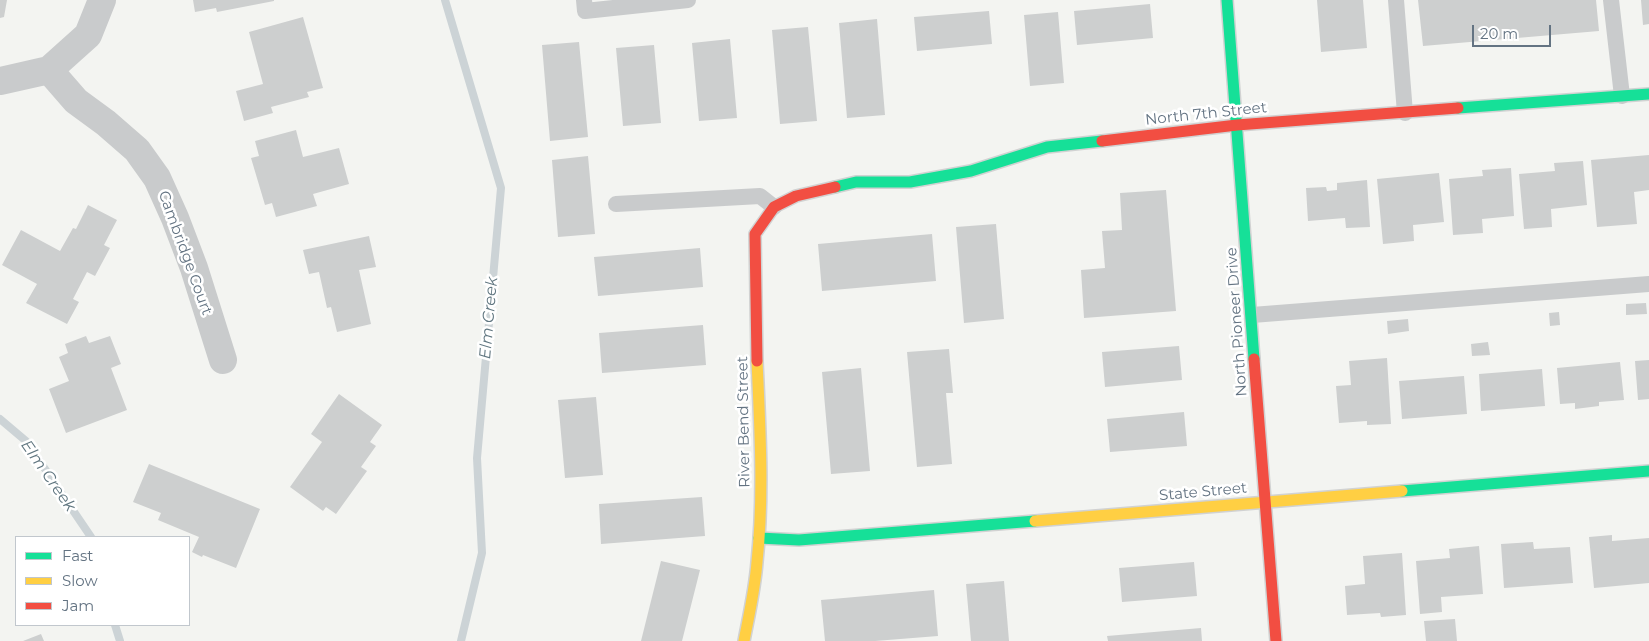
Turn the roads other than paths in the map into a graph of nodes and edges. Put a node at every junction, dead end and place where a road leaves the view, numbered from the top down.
1 (102, 0) edge
2 (584, 0) edge
3 (688, 0) edge
4 (1227, 0) edge
5 (1396, 0) edge
6 (1611, 0) edge
7 (671, 1) edge
8 (49, 70) junction
9 (0, 81) edge
10 (1649, 94) edge
11 (1622, 96) junction
12 (1405, 113) junction
13 (1237, 125) junction
14 (616, 204) dead end
15 (774, 207) junction
16 (1649, 284) edge
17 (1252, 316) junction
18 (223, 360) dead end
19 (1649, 471) edge
20 (1266, 502) junction
21 (760, 538) junction
22 (744, 641) edge
23 (1276, 641) edge

1 - 8 street
2 - 7 lane
3 - 7 lane
4 - 13 street, North Pioneer Drive
5 - 12 lane
6 - 11 lane
8 - 9 street
8 - 18 street, Cambridge Court
10 - 11 street, North 7th Street
11 - 12 street, North 7th Street
12 - 13 street, North 7th Street
13 - 15 street, North 7th Street
13 - 17 street, North Pioneer Drive
14 - 15 lane
15 - 21 street, River Bend Street
16 - 17 lane
17 - 20 street, North Pioneer Drive
19 - 20 street, State Street
20 - 21 street, State Street
20 - 23 street, North Pioneer Drive
21 - 22 street, River Bend Street

